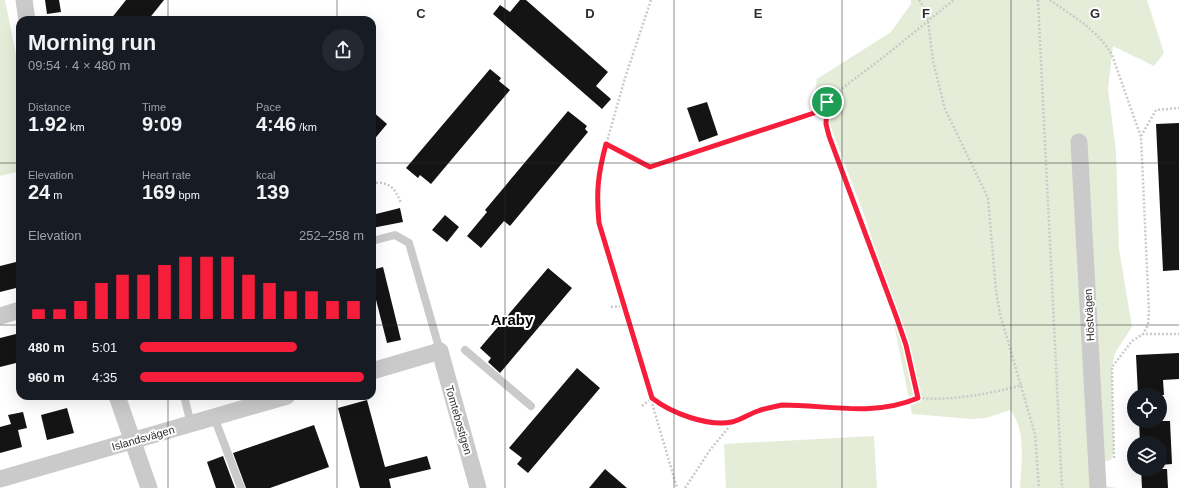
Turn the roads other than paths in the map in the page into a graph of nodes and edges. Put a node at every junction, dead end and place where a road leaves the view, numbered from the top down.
1 (24, 0) edge
2 (26, 16) edge
3 (1079, 142) dead end
4 (376, 240) edge
5 (16, 311) edge
6 (0, 316) edge
7 (465, 350) dead end
8 (440, 352) junction
9 (376, 370) edge
10 (118, 400) edge
11 (185, 400) edge
12 (273, 400) edge
13 (531, 406) dead end
14 (214, 417) junction
15 (191, 424) junction
16 (132, 441) junction
17 (0, 479) edge
18 (149, 488) edge
19 (240, 488) edge
20 (478, 488) edge
21 (1098, 488) edge

1 - 2 street
3 - 21 street, Höstvägen
4 - 8 lane
5 - 6 street
7 - 13 lane
8 - 9 street
8 - 20 street, Tomtebostigen
10 - 16 street
11 - 15 lane
12 - 14 street, Islandsvägen
14 - 15 street, Islandsvägen
14 - 19 lane
15 - 16 street, Islandsvägen
16 - 17 street, Islandsvägen
16 - 18 street

